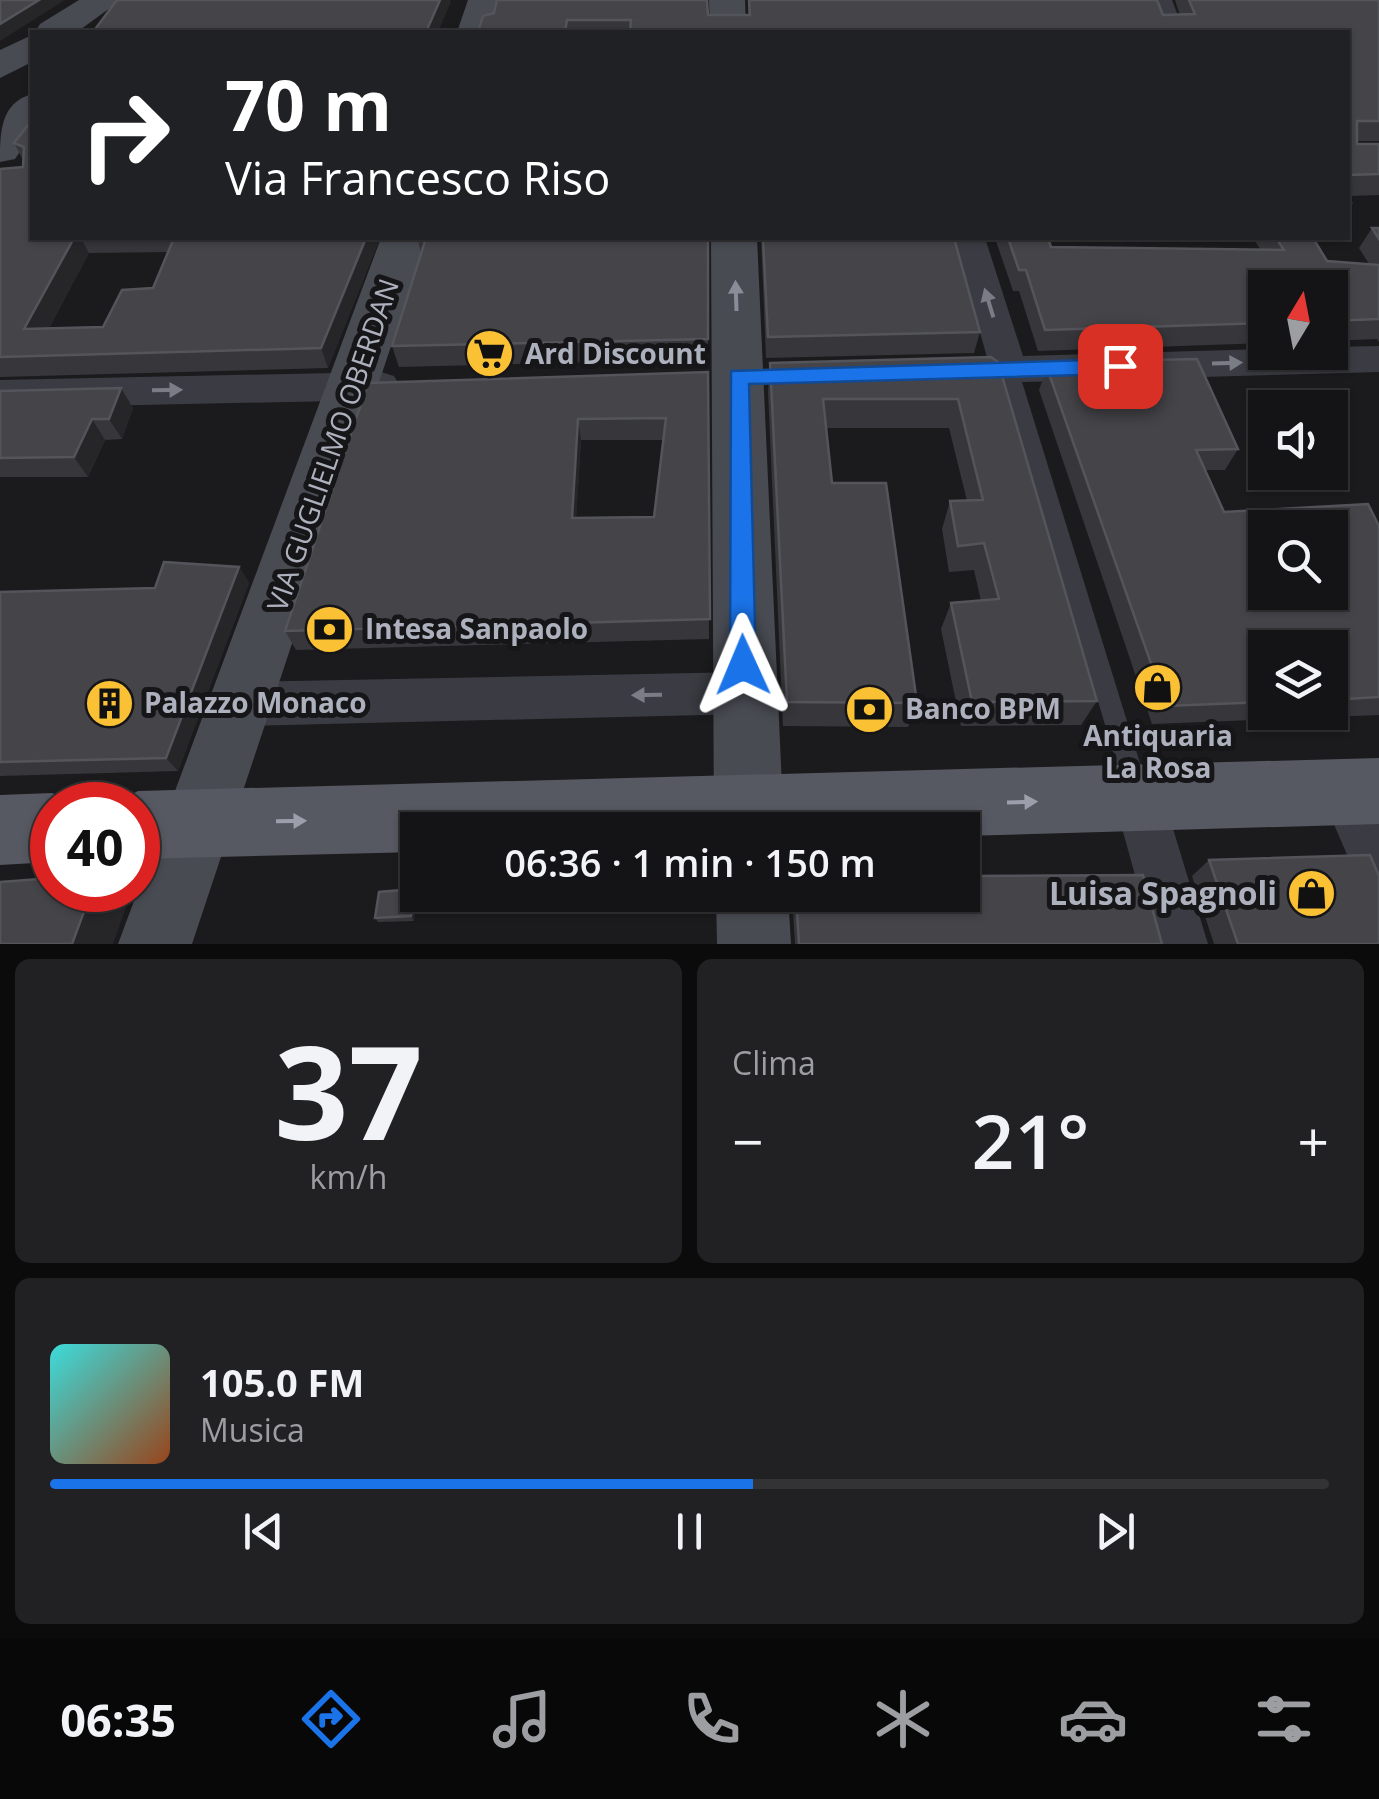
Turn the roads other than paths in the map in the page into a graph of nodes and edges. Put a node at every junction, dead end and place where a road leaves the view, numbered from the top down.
1 (105, 0) edge
2 (486, 0) edge
3 (727, 0) edge
4 (1159, 0) edge
5 (58, 30) edge
6 (86, 30) edge
7 (476, 30) edge
8 (728, 30) edge
9 (1170, 30) edge
10 (30, 110) edge
11 (4, 168) edge
12 (403, 240) edge
13 (734, 240) edge
14 (970, 240) edge
15 (1379, 359) edge
16 (1009, 370) junction
17 (912, 372) edge
18 (411, 385) edge
19 (354, 386) junction
20 (0, 394) edge
21 (743, 665) junction
22 (251, 678) junction
23 (1362, 792) edge
24 (1139, 799) junction
25 (761, 812) edge
26 (850, 812) edge
27 (400, 821) edge
28 (165, 825) edge
29 (30, 829) edge
30 (0, 830) edge
31 (1379, 870) edge
32 (753, 912) edge
33 (155, 944) edge
34 (754, 944) edge
35 (1182, 944) edge

1 - 5 street
1 - 6 street
2 - 7 street
3 - 8 street
4 - 9 street
10 - 11 street
12 - 19 street, VIA GUGLIELMO OBERDAN
21 -> 13 street
16 -> 14 street
16 -> 15 street
16 - 17 street
16 - 24 lane
18 - 19 street
20 -> 19 street
19 - 22 street, VIA GUGLIELMO OBERDAN
21 -> 22 street
21 - 25 street
22 - 28 street, VIA GUGLIELMO OBERDAN
23 - 24 main road
23 - 31 street
26 -> 24 main road
24 - 35 street
28 -> 27 main road
28 - 33 street, VIA GUGLIELMO OBERDAN
29 - 30 main road
32 - 34 street

